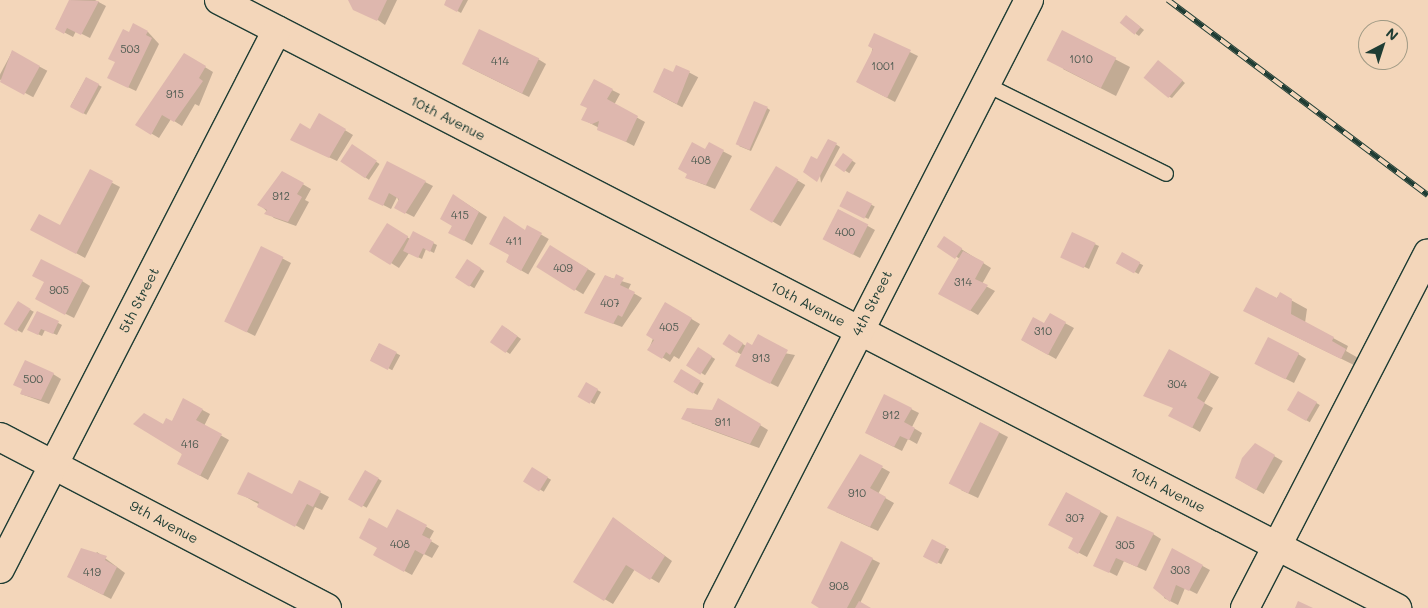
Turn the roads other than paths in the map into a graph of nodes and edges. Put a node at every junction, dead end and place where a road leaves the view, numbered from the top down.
1 (219, 0) edge
2 (1028, 0) edge
3 (277, 30) junction
4 (985, 84) junction
5 (1166, 174) dead end
6 (1428, 253) edge
7 (858, 330) junction
8 (0, 437) edge
9 (54, 465) junction
10 (1277, 547) junction
11 (0, 569) edge
12 (327, 608) edge
13 (718, 608) edge
14 (1245, 608) edge
15 (1397, 608) edge

1 - 3 street, 10th Avenue
2 - 4 street, 4th Street
3 - 7 street, 10th Avenue
3 - 9 street, 5th Street
4 - 5 lane
4 - 7 street, 4th Street
6 - 10 street
7 - 10 street, 10th Avenue
7 - 13 street, 4th Street
8 - 9 street, 9th Avenue
9 - 11 street, 5th Street
9 - 12 street, 9th Avenue
10 - 14 street
10 - 15 street, 10th Avenue

